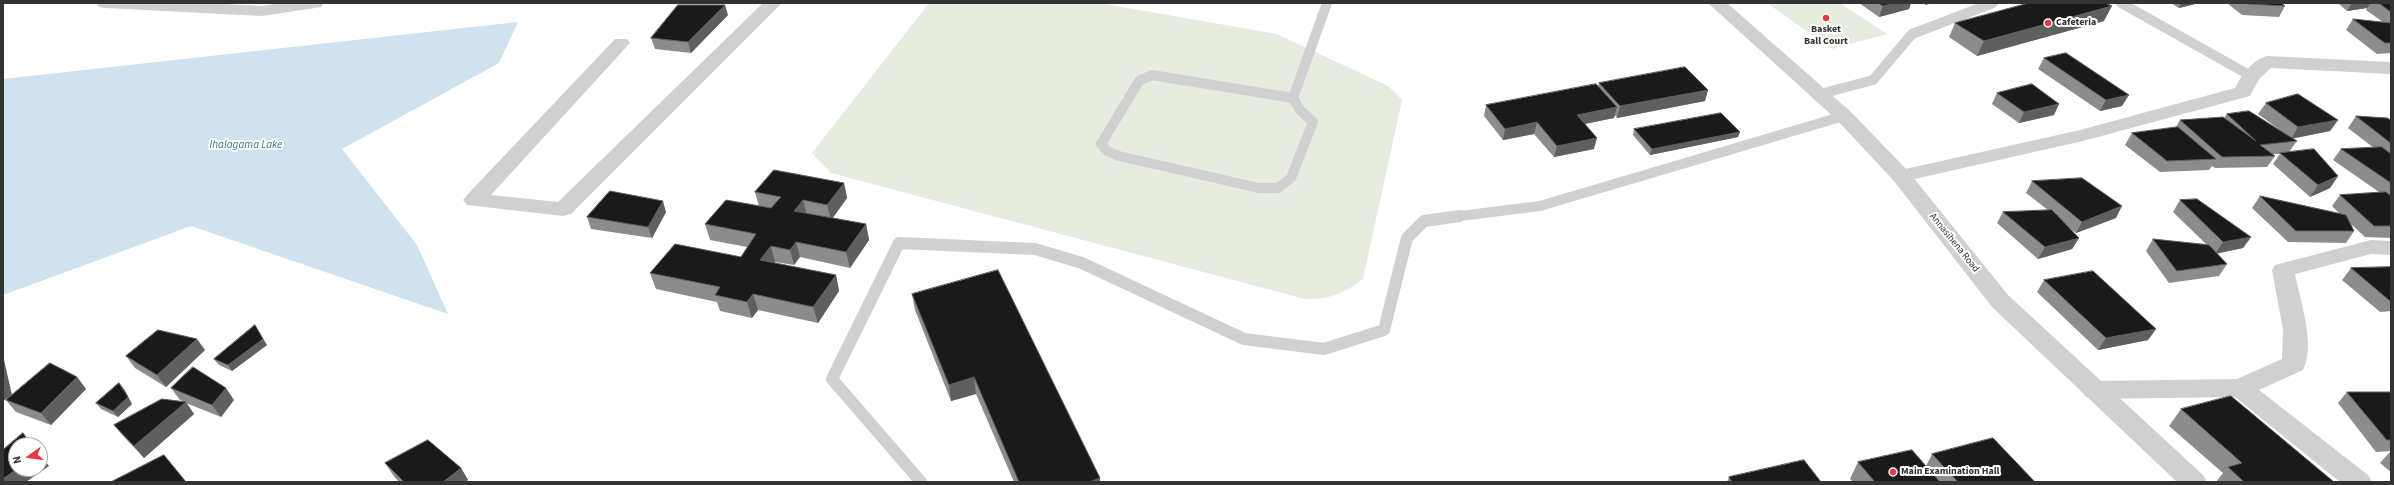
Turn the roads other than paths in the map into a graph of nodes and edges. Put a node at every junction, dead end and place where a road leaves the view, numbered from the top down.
1 (105, 3) edge
2 (315, 3) edge
3 (774, 3) edge
4 (1327, 3) edge
5 (1717, 3) edge
6 (1993, 3) edge
7 (2121, 3) edge
8 (621, 43) dead end
9 (2391, 68) edge
10 (2251, 76) junction
11 (1820, 94) junction
12 (1292, 98) junction
13 (1844, 116) junction
14 (1901, 176) junction
15 (2391, 248) edge
16 (2240, 388) junction
17 (2094, 390) junction
18 (921, 482) edge
19 (2194, 482) edge
20 (2359, 482) edge

1 - 2 street
3 - 8 street
4 - 12 lane
5 - 11 street, Annasihena Road
6 - 11 lane
7 - 10 lane
9 - 10 street
10 - 14 street
11 - 13 street, Annasihena Road
12 - 12 lane
13 - 14 street, Annasihena Road
13 - 18 lane
14 - 17 street, Annasihena Road
15 - 16 street
16 - 17 street
16 - 20 street
17 - 19 street, Annasihena Road

